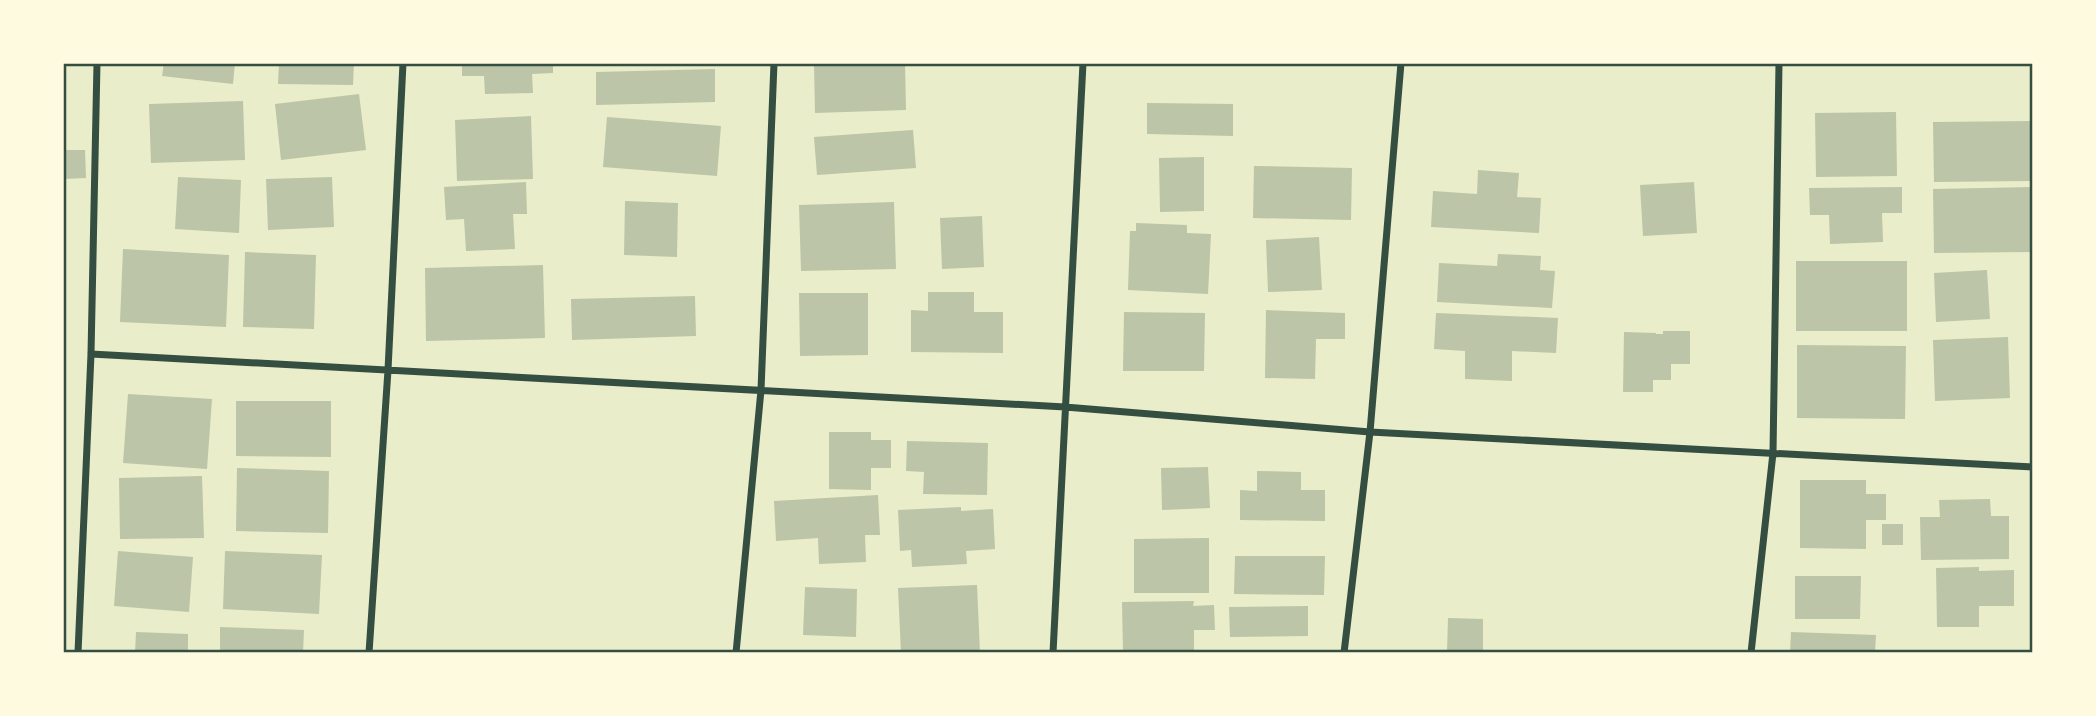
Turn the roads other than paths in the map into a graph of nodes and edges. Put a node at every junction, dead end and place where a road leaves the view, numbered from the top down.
1 (97, 63) edge
2 (403, 63) edge
3 (774, 63) edge
4 (1083, 63) edge
5 (1401, 63) edge
6 (1779, 63) edge
7 (91, 354) junction
8 (388, 370) junction
9 (761, 390) junction
10 (1065, 407) junction
11 (1370, 432) junction
12 (1773, 453) junction
13 (2033, 467) edge
14 (78, 653) edge
15 (369, 653) edge
16 (736, 653) edge
17 (1053, 653) edge
18 (1344, 653) edge
19 (1751, 653) edge

1 - 7 street
2 - 8 street
3 - 9 street
4 - 10 street
5 - 11 street
6 - 12 street
7 - 8 street
7 - 14 street
8 - 9 street
8 - 15 street
9 - 10 street
9 - 16 street
10 - 11 street
10 - 17 street
11 - 12 street
11 - 18 street
12 - 13 street
12 - 19 street

